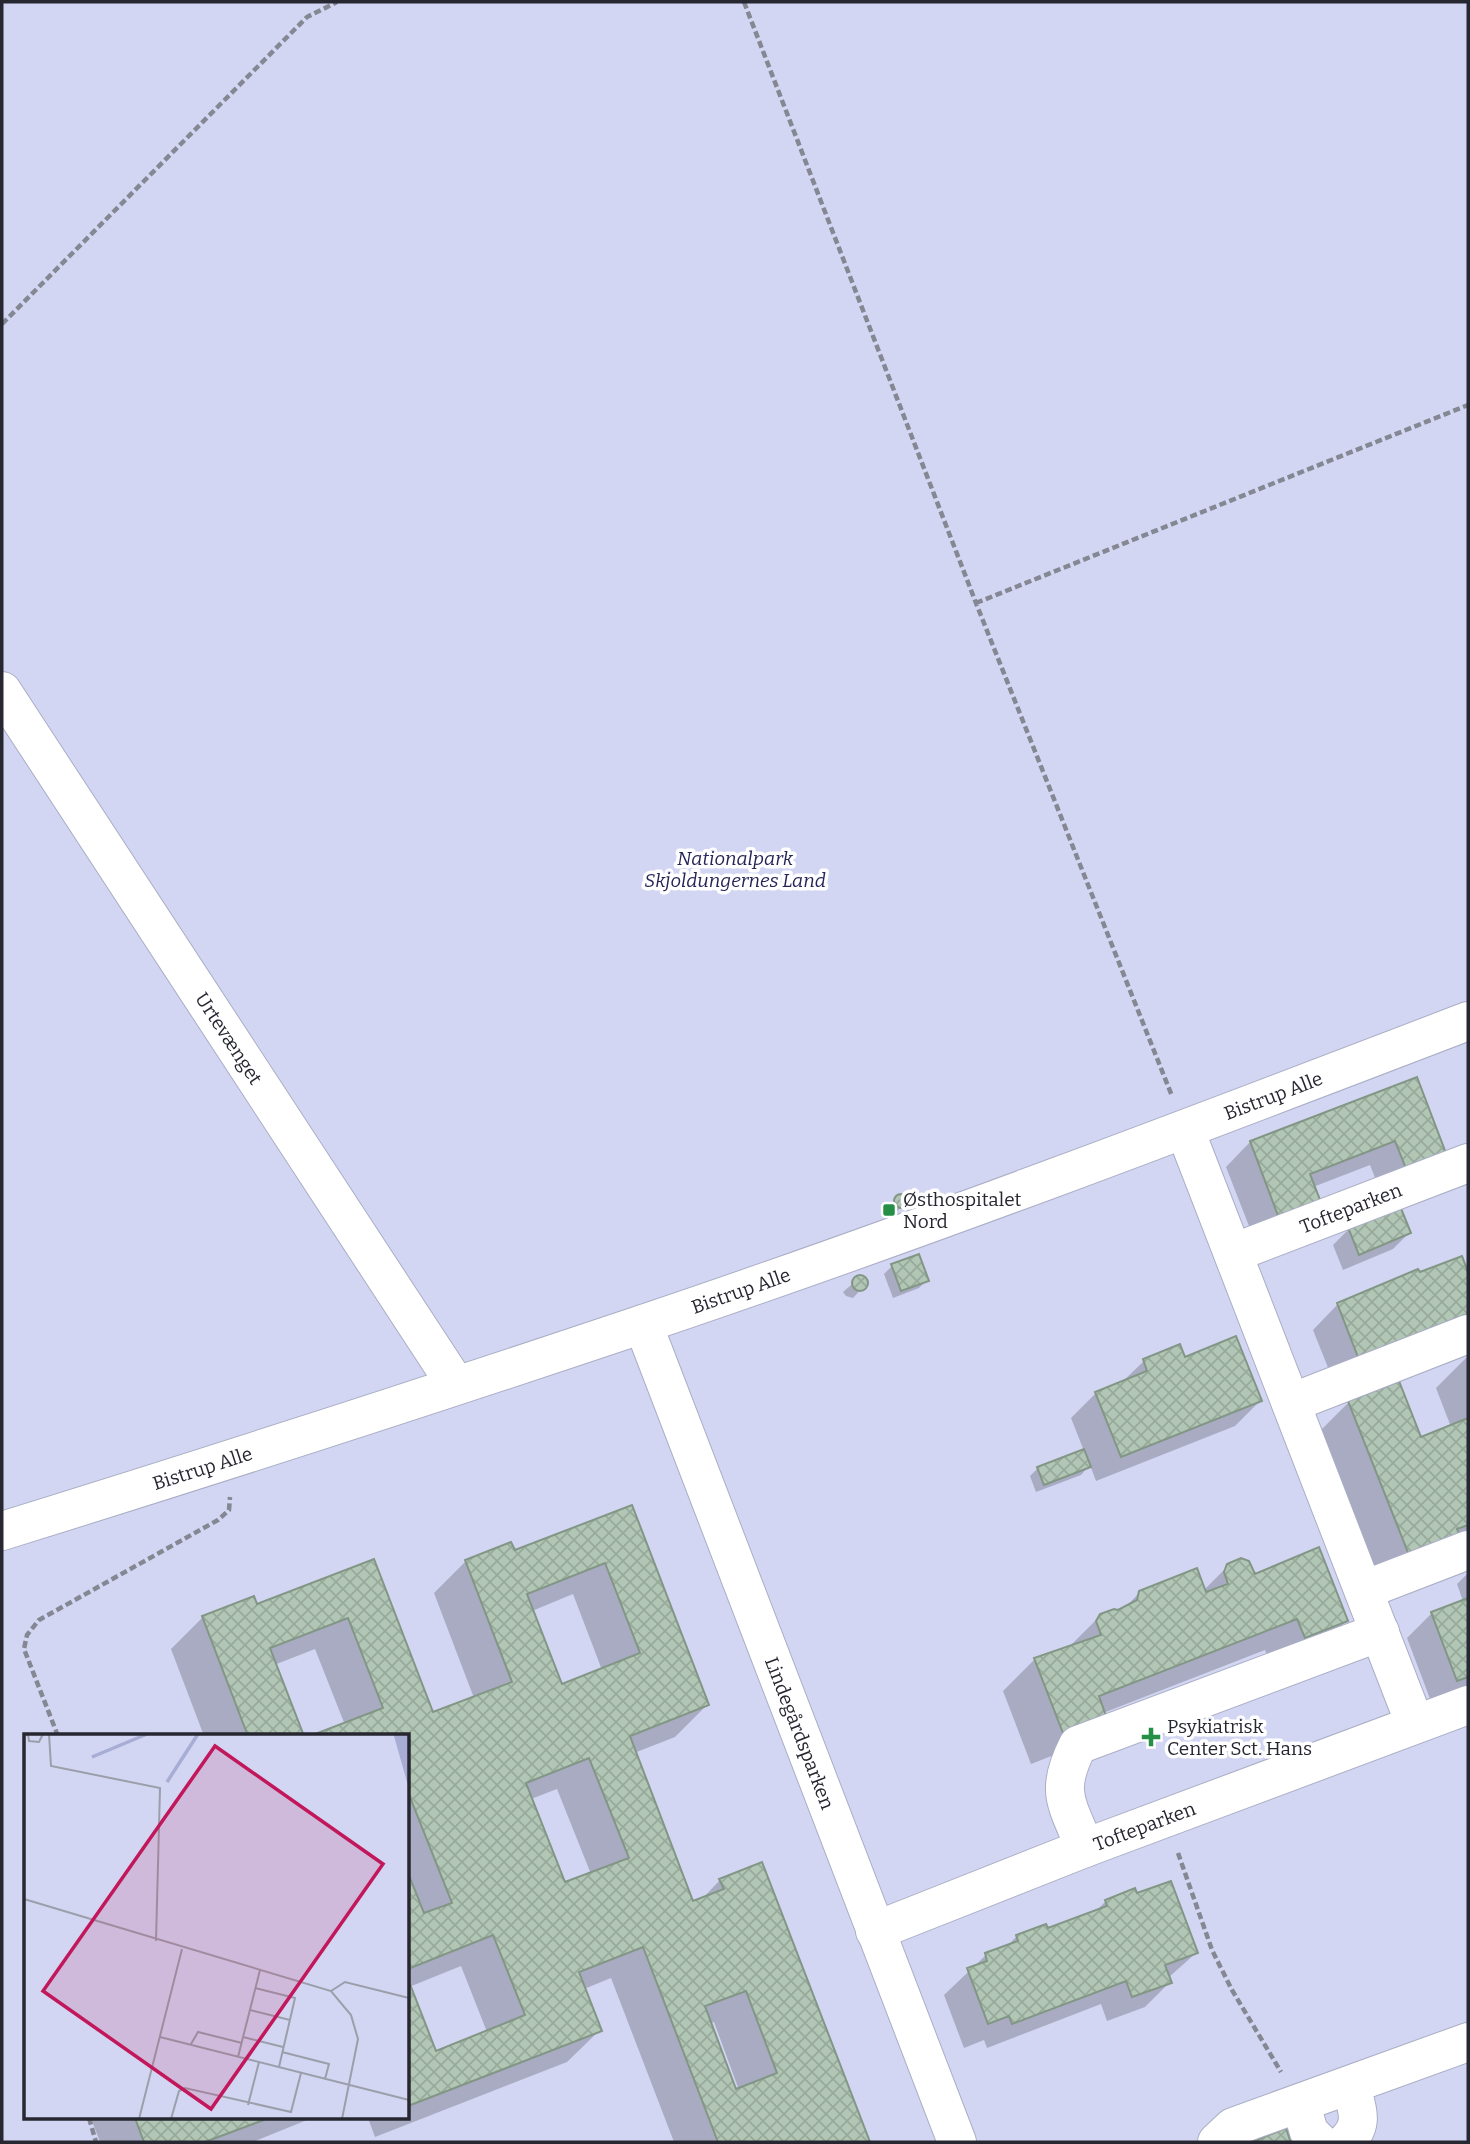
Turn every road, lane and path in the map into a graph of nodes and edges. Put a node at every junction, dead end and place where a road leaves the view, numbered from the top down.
1 (337, 2) edge
2 (744, 2) edge
3 (2, 324) edge
4 (1468, 405) edge
5 (976, 603) junction
6 (2, 691) edge
7 (1468, 1021) edge
8 (1185, 1129) junction
9 (1468, 1163) edge
10 (1233, 1253) junction
11 (643, 1324) junction
12 (1468, 1334) edge
13 (456, 1385) junction
14 (1291, 1403) junction
15 (222, 1462) junction
16 (2, 1531) edge
17 (1468, 1550) edge
18 (1364, 1590) junction
19 (1380, 1632) junction
20 (1468, 1705) edge
21 (1415, 1724) junction
22 (57, 1734) edge
23 (1166, 1819) junction
24 (1085, 1849) junction
25 (875, 1931) junction
26 (1468, 2042) edge
27 (1350, 2087) junction
28 (1301, 2105) junction
29 (90, 2120) edge
30 (96, 2142) edge
31 (957, 2142) edge
32 (1217, 2142) edge
33 (1319, 2142) edge
34 (1346, 2142) edge

1 - 3 path
2 - 5 path
4 - 5 path
5 - 8 path
6 - 13 street, Urtevænget
7 - 8 street, Bistrup Alle
8 - 10 street
8 - 11 street, Bistrup Alle
9 - 10 street, Tofteparken
10 - 14 street
11 - 13 street, Bistrup Alle
11 - 25 street, Lindegårdsparken
12 - 14 street
13 - 15 street, Bistrup Alle
14 - 18 street
15 - 16 street, Bistrup Alle
15 - 22 path
17 - 18 street
18 - 19 street
19 - 21 street
19 - 24 street
20 - 21 street, Tofteparken
21 - 23 street, Tofteparken
23 - 24 street, Tofteparken
23 - 28 path
24 - 25 street, Tofteparken
25 - 31 street, Lindegårdsparken
26 - 27 street
27 - 28 street
27 - 34 street
28 - 32 street
28 - 33 street
29 - 30 path

